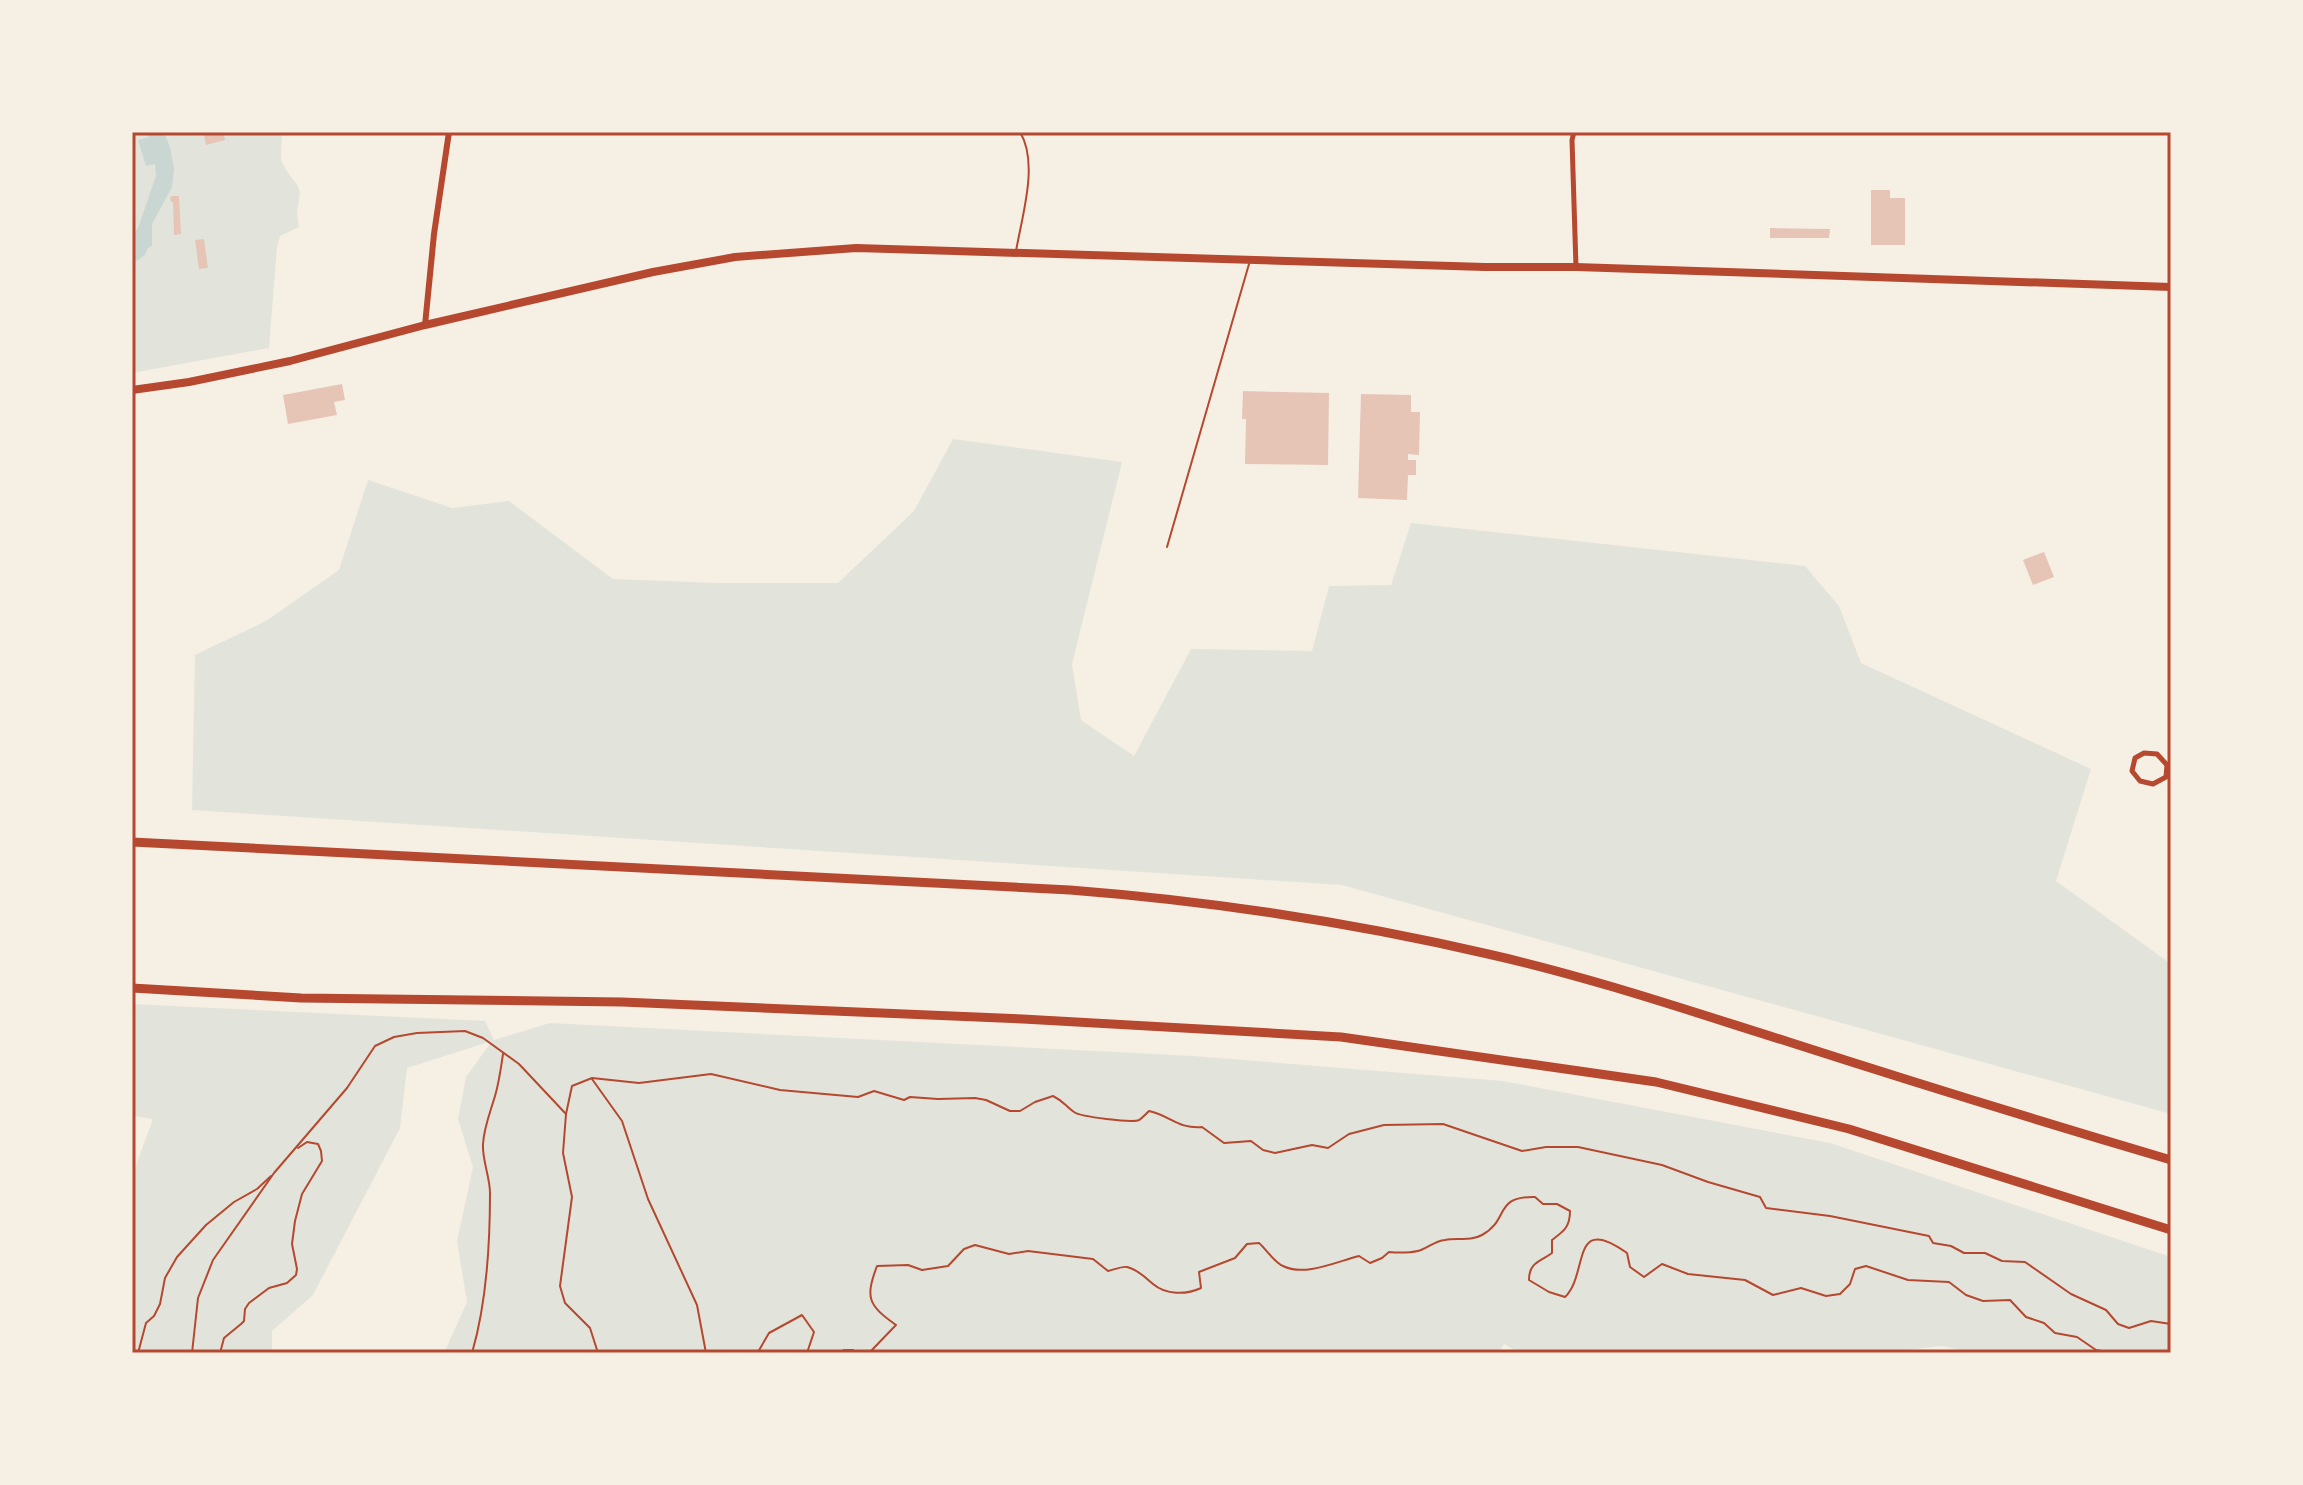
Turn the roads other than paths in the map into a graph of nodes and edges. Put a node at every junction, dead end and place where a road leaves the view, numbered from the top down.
1 (449, 132) edge
2 (1020, 132) edge
3 (1574, 132) edge
4 (1016, 252) junction
5 (1250, 259) junction
6 (1576, 267) junction
7 (2171, 287) edge
8 (425, 325) junction
9 (132, 390) edge
10 (1167, 547) dead end
11 (2168, 779) edge
12 (132, 842) edge
13 (132, 988) edge
14 (2171, 1160) edge
15 (2171, 1230) edge

1 - 8 street
2 - 4 lane
3 - 6 street
4 - 5 main road
4 - 8 main road
5 - 6 main road
5 - 10 lane
6 - 7 main road
8 - 9 main road
11 - 11 street
12 - 14 highway
13 - 15 highway

